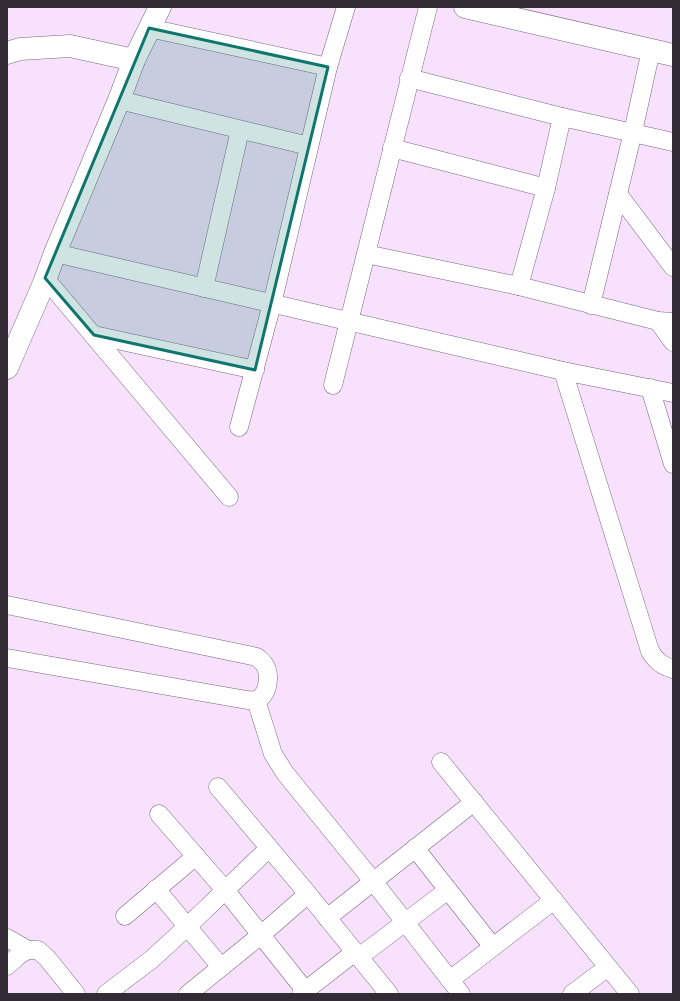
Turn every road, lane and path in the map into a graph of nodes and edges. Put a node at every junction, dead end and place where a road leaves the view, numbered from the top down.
1 (160, 7) edge
2 (346, 7) edge
3 (428, 7) edge
4 (464, 7) edge
5 (149, 28) junction
6 (651, 50) junction
7 (7, 53) edge
8 (673, 55) edge
9 (134, 60) junction
10 (328, 67) junction
11 (409, 78) junction
12 (119, 100) junction
13 (562, 116) junction
14 (240, 130) junction
15 (633, 132) junction
16 (670, 144) edge
17 (309, 146) junction
18 (392, 148) junction
19 (546, 188) junction
20 (618, 194) junction
21 (55, 253) junction
22 (366, 254) junction
23 (673, 267) edge
24 (45, 278) junction
25 (519, 286) junction
26 (204, 288) junction
27 (272, 304) junction
28 (591, 304) junction
29 (350, 321) junction
30 (666, 321) edge
31 (94, 335) junction
32 (673, 342) edge
33 (7, 368) edge
34 (255, 370) junction
35 (563, 371) junction
36 (333, 385) dead end
37 (650, 388) junction
38 (673, 393) edge
39 (239, 427) dead end
40 (673, 464) edge
41 (229, 497) dead end
42 (7, 605) edge
43 (7, 658) edge
44 (673, 669) edge
45 (256, 700) junction
46 (441, 762) dead end
47 (218, 787) dead end
48 (474, 802) junction
49 (160, 814) dead end
50 (269, 848) junction
51 (415, 848) junction
52 (196, 856) junction
53 (373, 881) junction
54 (156, 890) junction
55 (448, 890) junction
56 (226, 891) junction
57 (308, 894) junction
58 (554, 900) junction
59 (125, 916) dead end
60 (327, 918) junction
61 (405, 922) junction
62 (188, 926) junction
63 (261, 935) junction
64 (7, 938) edge
65 (493, 947) junction
66 (28, 950) junction
67 (357, 955) junction
68 (7, 966) edge
69 (221, 967) junction
70 (608, 967) junction
71 (450, 980) junction
72 (305, 993) edge
73 (76, 994) edge
74 (106, 994) edge
75 (188, 994) edge
76 (389, 994) edge
77 (461, 994) edge
78 (572, 994) edge
79 (630, 994) edge

1 - 5 street
2 - 10 street
3 - 11 street
4 - 6 street
5 - 9 street
5 - 10 street
6 - 8 street
6 - 15 street
7 - 9 street
9 - 12 street
10 - 17 street
11 - 13 street
11 - 18 street
12 - 14 street
12 - 21 street
13 - 15 street
13 - 19 street
14 - 17 street
14 - 26 street
15 - 16 street
15 - 20 street
17 - 27 street
18 - 19 street
18 - 22 street
19 - 25 street
20 - 23 street
20 - 28 street
21 - 24 street
21 - 26 street
22 - 25 street
22 - 29 street
24 - 31 street
24 - 33 street
25 - 28 street
26 - 27 street
27 - 29 street
27 - 34 street
28 - 30 street
29 - 35 street
29 - 36 street
30 - 32 street
31 - 34 street
31 - 41 street
34 - 39 street
35 - 37 street
35 - 44 street
37 - 38 street
37 - 40 street
42 - 45 street
43 - 45 street
45 - 53 street
46 - 48 street
47 - 50 street
48 - 51 street
48 - 58 street
49 - 52 street
50 - 56 street
50 - 57 street
51 - 53 street
51 - 55 street
52 - 54 street
52 - 56 street
53 - 60 street
53 - 61 street
54 - 59 street
54 - 62 street
55 - 61 street
55 - 65 street
56 - 62 street
56 - 63 street
57 - 60 street
57 - 63 street
58 - 65 street
58 - 70 street
60 - 67 street
61 - 67 street
61 - 71 street
62 - 69 street
62 - 74 street
63 - 69 street
63 - 72 street
64 - 66 street
65 - 71 street
66 - 68 street
66 - 73 street
67 - 72 street
67 - 76 street
69 - 75 street
70 - 78 street
70 - 79 street
71 - 77 street

